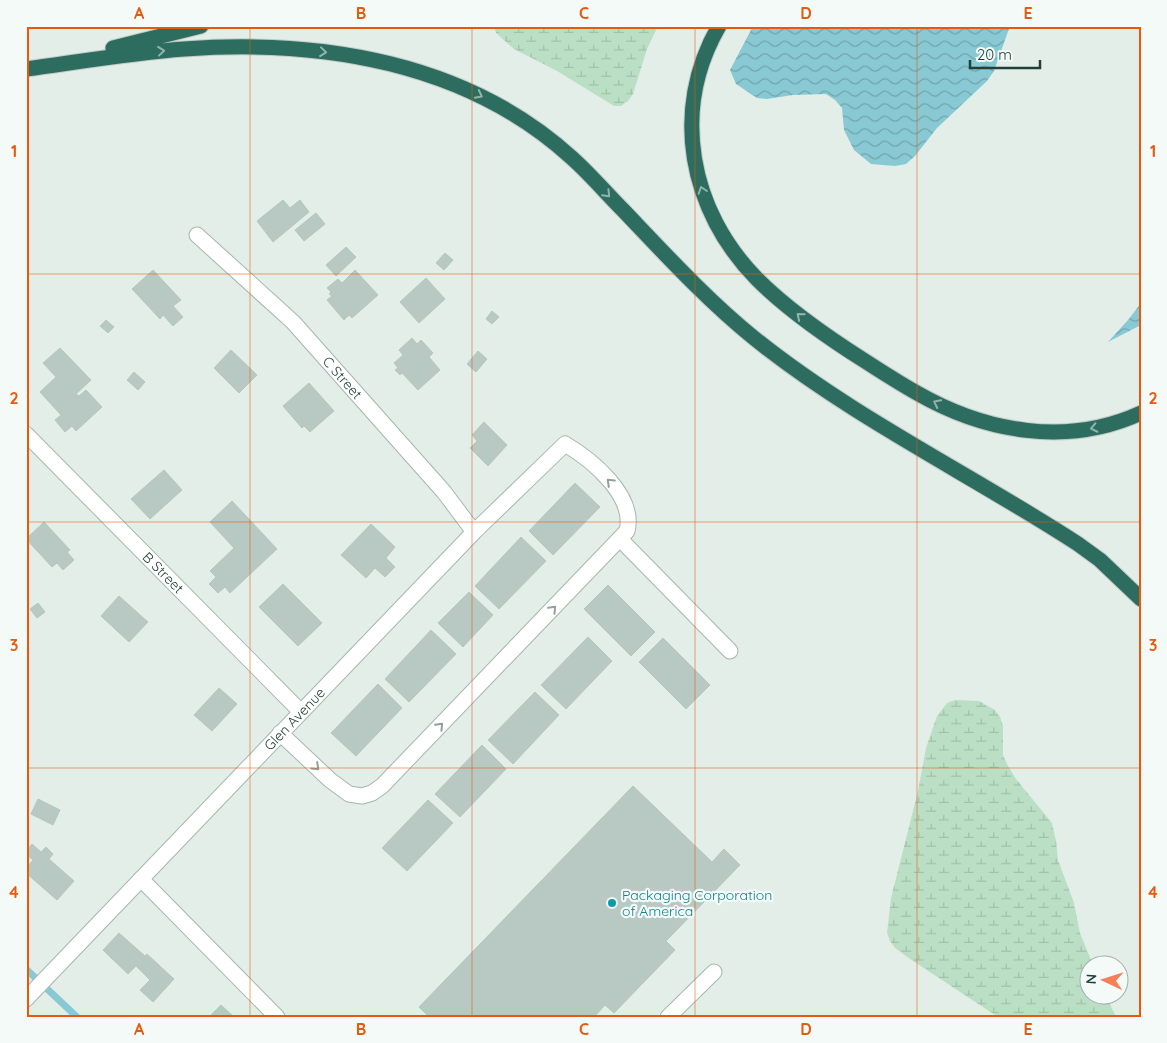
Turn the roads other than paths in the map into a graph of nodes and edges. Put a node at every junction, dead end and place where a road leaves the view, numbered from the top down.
1 (201, 26) edge
2 (719, 26) edge
3 (26, 69) edge
4 (197, 235) dead end
5 (1141, 413) edge
6 (26, 434) edge
7 (474, 532) junction
8 (620, 539) junction
9 (1141, 599) edge
10 (730, 651) dead end
11 (301, 712) junction
12 (280, 733) junction
13 (141, 879) junction
14 (714, 972) dead end
15 (30, 995) edge
16 (277, 1017) edge
17 (668, 1017) edge

1 - 3 highway
5 -> 2 highway
3 -> 9 highway
4 - 7 street, C Street
6 - 11 street, B Street
8 -> 7 street, Glen Avenue
7 - 11 street, Glen Avenue
8 - 10 street
12 -> 8 street
11 - 12 street, Glen Avenue
12 - 13 street, Glen Avenue
13 - 15 street, Glen Avenue
13 - 16 street
14 - 17 street

